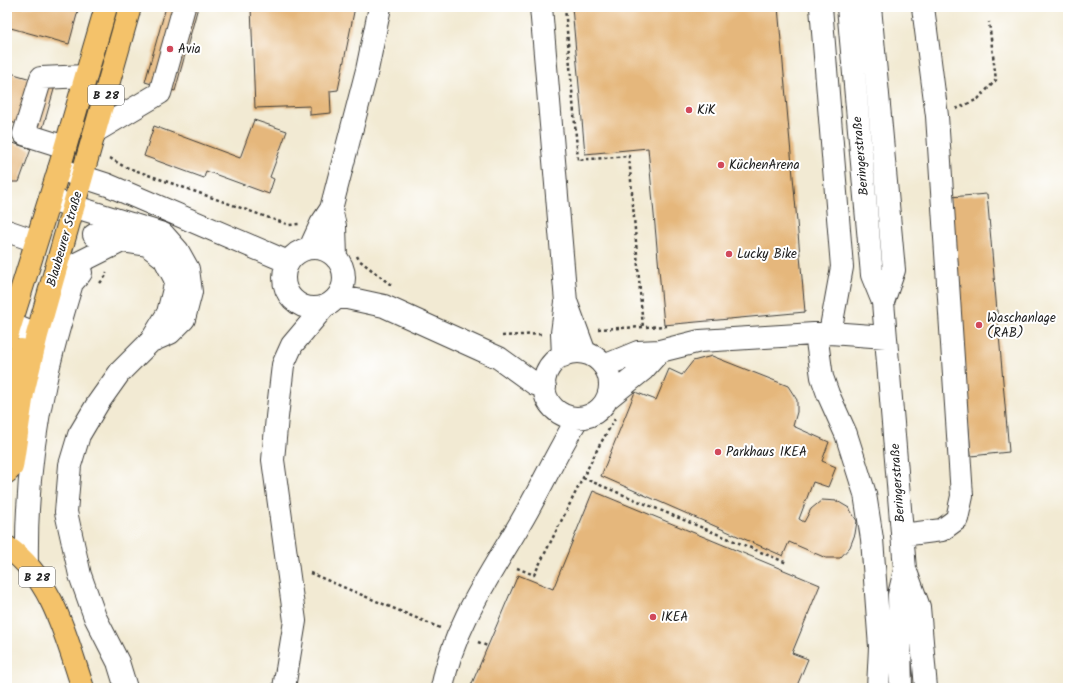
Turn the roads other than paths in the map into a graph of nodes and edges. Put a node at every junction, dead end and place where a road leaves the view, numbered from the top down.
1 (106, 7) edge
2 (130, 7) edge
3 (184, 7) edge
4 (380, 7) edge
5 (541, 7) edge
6 (821, 7) edge
7 (848, 7) edge
8 (870, 7) edge
9 (923, 7) edge
10 (79, 77) junction
11 (104, 126) junction
12 (58, 145) junction
13 (59, 169) junction
14 (83, 176) junction
15 (50, 199) junction
16 (75, 207) junction
17 (326, 217) junction
18 (135, 224) junction
19 (7, 231) edge
20 (36, 241) junction
21 (98, 243) junction
22 (310, 248) junction
23 (288, 262) junction
24 (339, 278) junction
25 (49, 296) junction
26 (295, 302) junction
27 (883, 302) junction
28 (16, 330) edge
29 (570, 332) junction
30 (823, 334) junction
31 (886, 337) junction
32 (151, 341) junction
33 (292, 345) junction
34 (660, 351) junction
35 (585, 353) junction
36 (604, 366) junction
37 (552, 371) junction
38 (7, 390) edge
39 (613, 406) junction
40 (557, 411) junction
41 (578, 418) junction
42 (555, 456) junction
43 (7, 472) edge
44 (902, 536) junction
45 (7, 547) edge
46 (27, 564) junction
47 (905, 569) junction
48 (83, 688) edge
49 (126, 688) edge
50 (284, 688) edge
51 (442, 688) edge
52 (878, 688) edge
53 (901, 688) edge
54 (926, 688) edge

1 - 10 main road, Blaubeurer Straße / B 28
2 - 11 main road, Blaubeurer Straße / B 28
3 - 11 lane
4 - 17 lane
5 - 29 lane
6 - 30 lane
7 - 27 lane, Beringerstraße
8 - 27 lane, Beringerstraße
9 - 44 lane
10 - 12 main road, Blaubeurer Straße / B 28
10 - 12 lane
11 - 14 main road, Blaubeurer Straße / B 28
12 - 13 main road, Blaubeurer Straße / B 28
13 - 14 lane
13 - 15 main road, Blaubeurer Straße / B 28
14 - 16 main road, Blaubeurer Straße / B 28
14 - 23 lane
15 - 16 lane
15 - 20 main road, Blaubeurer Straße / B 28
16 - 18 lane
16 - 25 main road, Blaubeurer Straße / B 28
17 - 22 lane
17 - 24 lane
18 - 21 lane
18 - 32 lane
19 - 20 lane
20 - 28 main road, Blaubeurer Straße / B 28
21 - 25 lane
21 - 32 lane
21 - 46 lane
22 - 23 lane
22 - 24 lane
23 - 26 lane
24 - 26 lane
24 - 33 lane
24 - 37 lane
25 - 28 main road, Blaubeurer Straße / B 28
26 - 33 lane
27 - 31 lane, Beringerstraße
28 - 38 main road, B 28
28 - 43 main road, Blaubeurer Straße / B 28
29 - 35 lane
29 - 37 lane
30 - 31 lane
30 - 34 lane
30 - 52 lane
31 - 44 lane, Beringerstraße
32 - 49 lane
33 - 50 lane
34 - 36 lane
34 - 39 lane
35 - 36 lane
35 - 37 lane
36 - 39 lane
37 - 40 lane
39 - 41 lane
40 - 41 lane
40 - 42 lane
41 - 42 lane
42 - 51 lane
44 - 47 lane, Beringerstraße
45 - 46 main road, B 28
46 - 48 main road, B 28
47 - 53 lane, Beringerstraße
47 - 54 lane, Beringerstraße

